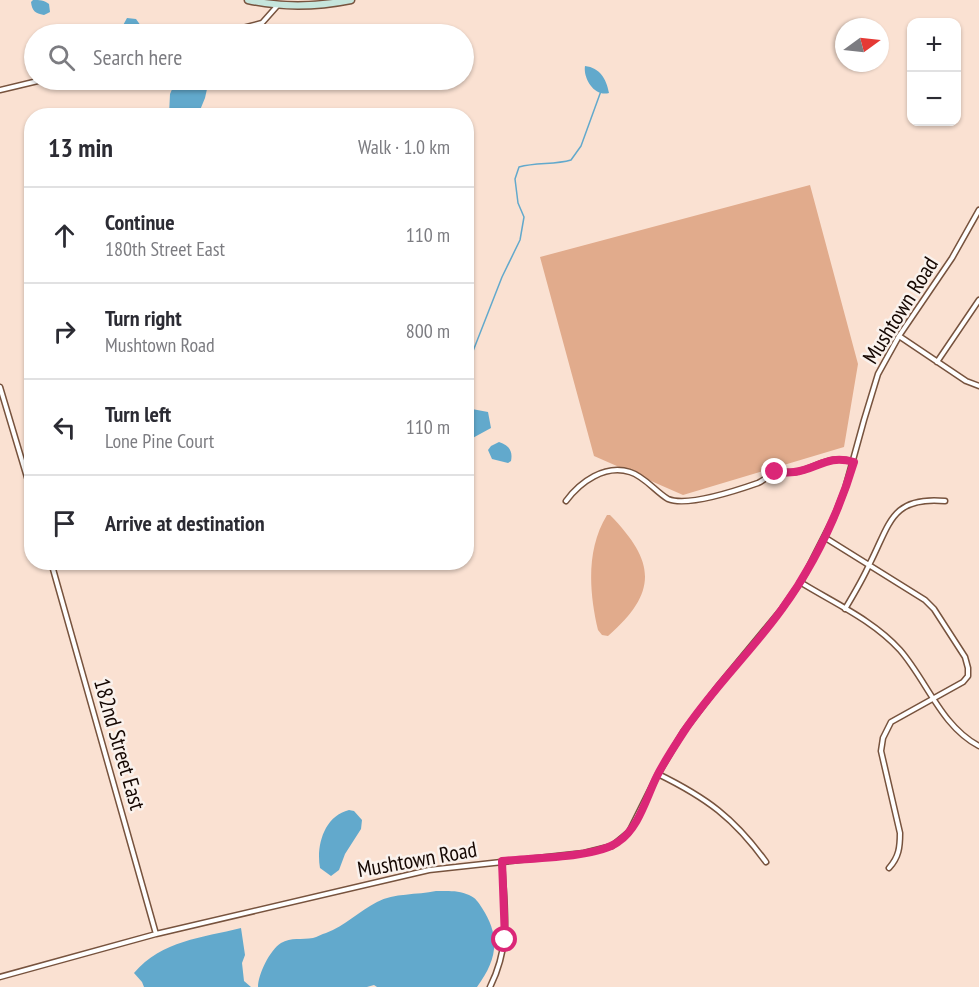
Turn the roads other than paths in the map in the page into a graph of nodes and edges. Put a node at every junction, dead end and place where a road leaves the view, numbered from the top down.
1 (248, 0) edge
2 (351, 0) edge
3 (278, 5) junction
4 (258, 24) edge
5 (24, 84) edge
6 (0, 90) edge
7 (979, 210) edge
8 (979, 300) edge
9 (899, 336) junction
10 (937, 362) junction
11 (979, 386) edge
12 (0, 387) edge
13 (854, 462) junction
14 (24, 467) edge
15 (566, 501) dead end
16 (945, 501) dead end
17 (824, 537) junction
18 (869, 565) junction
19 (53, 570) edge
20 (800, 582) junction
21 (845, 609) junction
22 (934, 699) junction
23 (979, 746) edge
24 (658, 774) junction
25 (502, 861) junction
26 (766, 862) dead end
27 (889, 868) dead end
28 (156, 934) junction
29 (0, 977) edge
30 (490, 987) edge

1 - 3 main road
2 - 3 main road
3 - 4 street
5 - 6 street
7 - 9 street, Mushtown Road
8 - 10 street
9 - 10 street
9 - 13 street, Mushtown Road
10 - 11 street
12 - 14 street
13 - 15 street
13 - 17 street, Mushtown Road
16 - 18 street
17 - 18 street
17 - 20 street, Mushtown Road
18 - 21 street
18 - 22 street
19 - 28 street, 182nd Street East
20 - 21 street
20 - 24 street, Mushtown Road
21 - 22 street
22 - 23 street
22 - 27 street
24 - 25 street, Mushtown Road
24 - 26 street
25 - 28 street, Mushtown Road
25 - 30 street
28 - 29 street, Mushtown Road

